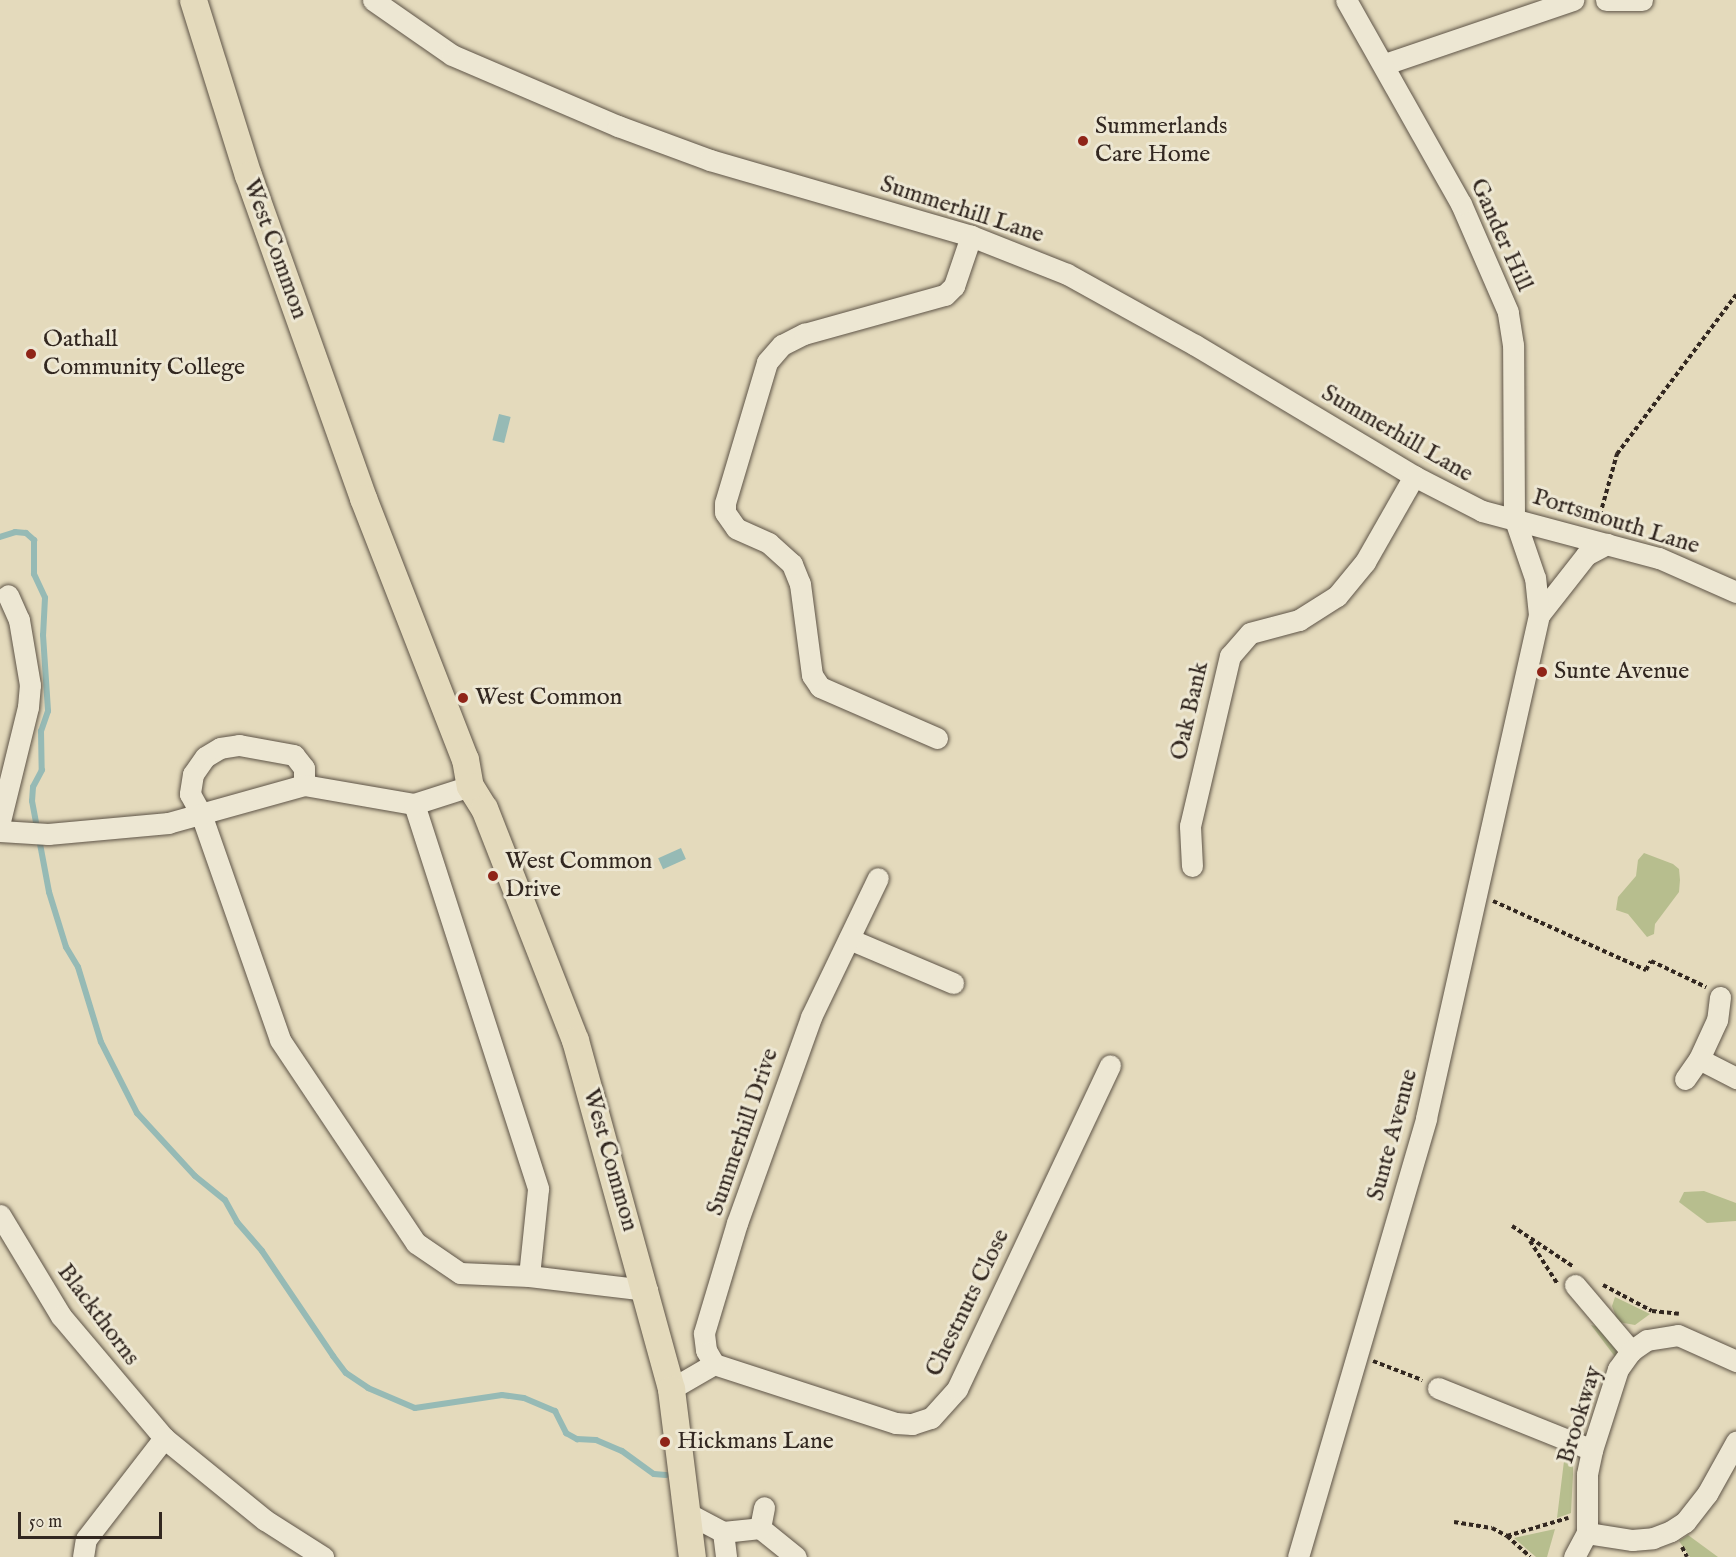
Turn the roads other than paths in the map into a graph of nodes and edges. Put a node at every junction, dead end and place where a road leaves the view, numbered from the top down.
1 (193, 0) edge
2 (373, 0) edge
3 (1346, 0) edge
4 (1573, 0) edge
5 (1606, 0) edge
6 (1642, 0) edge
7 (1385, 64) junction
8 (971, 236) junction
9 (1414, 476) junction
10 (1514, 517) junction
11 (1600, 542) junction
12 (1736, 592) edge
13 (8, 595) dead end
14 (1539, 615) junction
15 (937, 738) dead end
16 (304, 785) junction
17 (470, 786) junction
18 (414, 804) junction
19 (201, 814) junction
20 (0, 820) edge
21 (0, 831) edge
22 (1192, 866) dead end
23 (878, 878) dead end
24 (849, 939) junction
25 (953, 983) dead end
26 (1720, 998) road end
27 (1699, 1059) junction
28 (1110, 1065) dead end
29 (1736, 1078) edge
30 (1685, 1079) dead end
31 (0, 1215) edge
32 (529, 1276) junction
33 (1579, 1279) road end
34 (647, 1290) junction
35 (1631, 1351) junction
36 (1736, 1361) edge
37 (714, 1364) junction
38 (1437, 1388) road end
39 (671, 1389) junction
40 (164, 1438) junction
41 (1736, 1442) edge
42 (1592, 1450) junction
43 (764, 1507) dead end
44 (689, 1514) junction
45 (760, 1528) junction
46 (723, 1532) junction
47 (1587, 1533) junction
48 (83, 1557) edge
49 (323, 1557) edge
50 (692, 1557) edge
51 (726, 1557) edge
52 (796, 1557) edge
53 (1298, 1557) edge
54 (1574, 1557) edge

1 - 17 main road, West Common
2 - 8 street, Summerhill Lane
3 - 7 street, Gander Hill
4 - 7 street
5 - 6 street
7 - 10 street, Gander Hill
8 - 9 street, Summerhill Lane
8 - 15 street
9 - 10 street, Summerhill Lane
9 - 22 street, Oak Bank
10 - 11 street, Portsmouth Lane
10 - 14 street, Sunte Avenue
11 - 12 street, Portsmouth Lane
11 - 14 street, Sunte Avenue
13 - 20 street
14 - 53 street, Sunte Avenue
16 - 18 street
16 - 19 street
16 - 19 street
17 - 18 street
17 - 34 main road, West Common
18 - 32 street
19 - 21 street
19 - 32 street
23 - 24 street, Summerhill Drive
24 - 25 street
24 - 37 street, Summerhill Drive
26 - 27 street
27 - 29 street
27 - 30 street
28 - 37 street, Chestnuts Close
31 - 40 street, Blackthorns
32 - 34 street
33 - 35 street, Brookway
34 - 39 main road, West Common
35 - 36 street, Brookway
35 - 42 street, Brookway
37 - 39 street
38 - 42 street
39 - 44 main road, West Common
40 - 48 street
40 - 49 street, Blackthorns
41 - 47 street
42 - 47 street, Brookway
43 - 45 street
44 - 46 street
44 - 50 main road, West Common
45 - 46 street
45 - 52 street
46 - 51 street
47 - 54 street, Brookway

